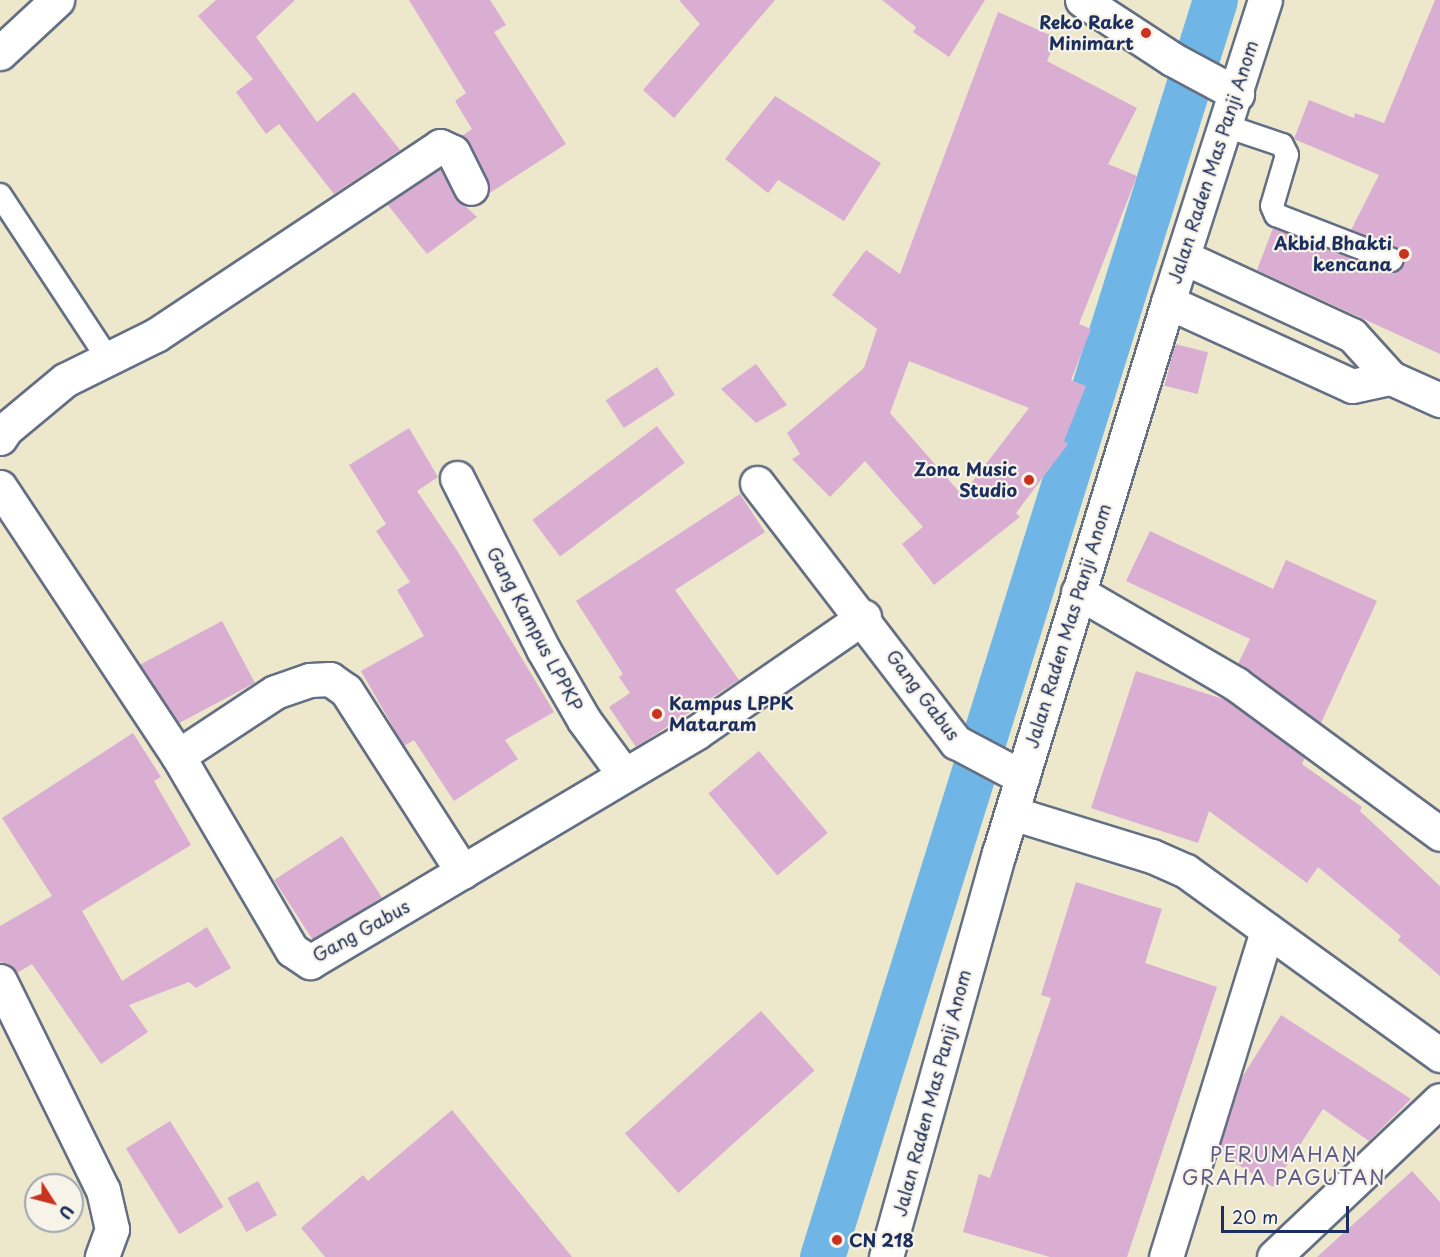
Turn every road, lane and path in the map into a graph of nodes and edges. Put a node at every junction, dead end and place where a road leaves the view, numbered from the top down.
1 (1082, 0) edge
2 (1265, 0) edge
3 (37, 7) edge
4 (0, 53) edge
5 (1236, 94) junction
6 (1226, 126) junction
7 (471, 188) dead end
8 (0, 195) edge
9 (1183, 257) junction
10 (1392, 260) dead end
11 (1168, 302) junction
12 (109, 360) junction
13 (1390, 378) junction
14 (1440, 400) edge
15 (0, 438) edge
16 (457, 478) dead end
17 (757, 483) dead end
18 (0, 487) edge
19 (1078, 592) junction
20 (864, 617) junction
21 (178, 756) junction
22 (623, 773) junction
23 (1022, 777) junction
24 (1012, 813) junction
25 (1440, 834) edge
26 (463, 872) junction
27 (1267, 930) junction
28 (0, 981) edge
29 (1440, 1055) edge
30 (1440, 1100) edge
31 (102, 1257) edge
32 (886, 1257) edge
33 (1166, 1257) edge
34 (1274, 1257) edge

1 - 5 street
2 - 5 street, Jalan Raden Mas Panji Anom
3 - 4 street
5 - 6 street, Jalan Raden Mas Panji Anom
6 - 9 street, Jalan Raden Mas Panji Anom
6 - 10 lane
7 - 12 street
8 - 12 lane
9 - 11 street, Jalan Raden Mas Panji Anom
9 - 13 street
11 - 13 street
11 - 19 street, Jalan Raden Mas Panji Anom
12 - 15 street
13 - 14 street
16 - 22 street, Gang Kampus LPPKP
17 - 20 street, Gang Gabus
18 - 21 street, Gang Gabus
19 - 23 street, Jalan Raden Mas Panji Anom
19 - 25 street
20 - 22 street, Gang Gabus
20 - 23 street, Gang Gabus
21 - 26 street
21 - 26 street, Gang Gabus
22 - 26 street, Gang Gabus
23 - 24 street, Jalan Raden Mas Panji Anom
24 - 27 street
24 - 32 street, Jalan Raden Mas Panji Anom
27 - 29 street
27 - 33 street
28 - 31 street
30 - 34 street

